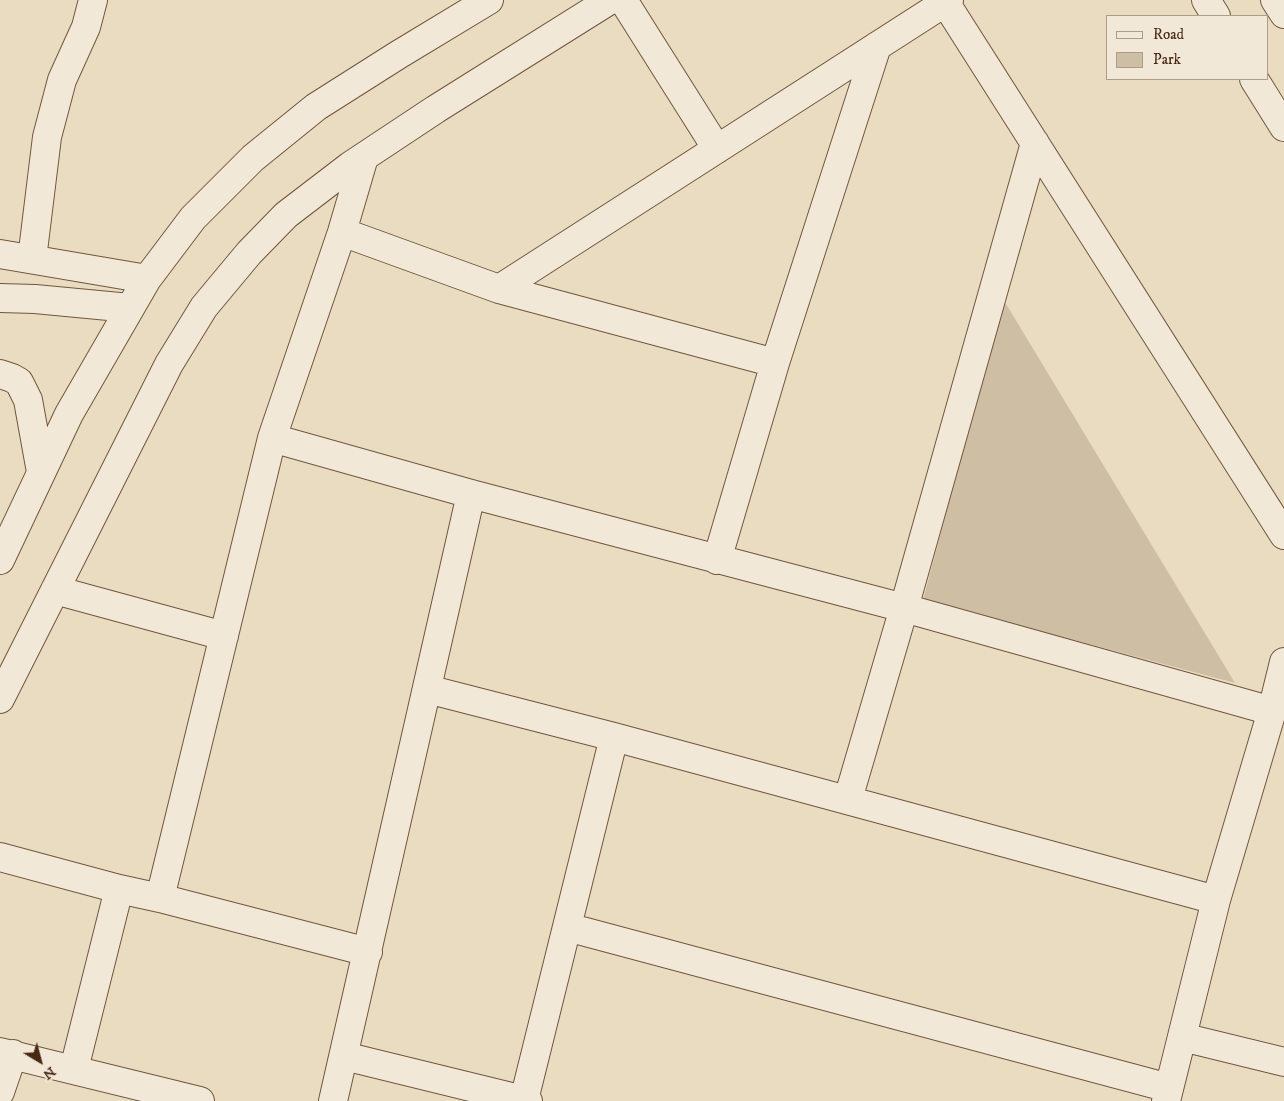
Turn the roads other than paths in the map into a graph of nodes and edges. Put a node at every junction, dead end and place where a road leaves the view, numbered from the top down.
1 (93, 0) edge
2 (489, 0) edge
3 (610, 0) edge
4 (623, 0) edge
5 (1206, 0) edge
6 (1275, 0) edge
7 (947, 1) edge
8 (1284, 14) edge
9 (1215, 15) edge
10 (877, 46) junction
11 (1255, 80) edge
12 (1284, 127) edge
13 (1036, 143) junction
14 (717, 149) junction
15 (364, 157) junction
16 (342, 232) junction
17 (0, 254) edge
18 (32, 259) junction
19 (147, 279) junction
20 (499, 289) junction
21 (0, 298) edge
22 (130, 308) junction
23 (775, 363) junction
24 (0, 374) edge
25 (272, 438) junction
26 (41, 472) junction
27 (471, 494) junction
28 (1284, 534) edge
29 (0, 560) edge
30 (718, 560) junction
31 (55, 590) junction
32 (904, 608) junction
33 (224, 636) junction
34 (1284, 662) edge
35 (427, 689) junction
36 (0, 697) edge
37 (1272, 712) junction
38 (614, 737) junction
39 (848, 799) junction
40 (0, 857) edge
41 (119, 889) junction
42 (160, 898) junction
43 (1216, 900) junction
44 (567, 927) junction
45 (368, 952) junction
46 (1182, 1037) junction
47 (7, 1053) edge
48 (344, 1056) junction
49 (1284, 1062) edge
50 (74, 1069) junction
51 (0, 1092) edge
52 (129, 1092) edge
53 (1168, 1095) edge
54 (526, 1100) edge
55 (200, 1101) edge
56 (333, 1101) edge

1 - 18 street
2 - 19 street
3 - 15 street
4 - 14 street
5 - 9 street
6 - 8 street
7 - 10 street
7 - 13 street
10 - 14 street
10 - 23 street
11 - 12 street
13 - 28 street
13 - 32 street
14 - 20 street
15 - 16 street
15 - 31 street
16 - 20 street
16 - 25 street
17 - 18 street
18 - 19 street
19 - 22 street
20 - 23 street
21 - 22 street
22 - 26 street
23 - 30 street
24 - 26 street
25 - 27 street
25 - 33 street
26 - 29 street
27 - 30 street
27 - 35 street
30 - 32 street
31 - 33 street
31 - 36 street
32 - 37 street
32 - 39 street
33 - 42 street
34 - 37 street
35 - 38 street
35 - 45 street
37 - 43 street
38 - 39 street
38 - 44 street
39 - 43 street
40 - 41 street
41 - 42 street
41 - 50 street
42 - 45 street
43 - 46 street
44 - 53 street
44 - 54 street
45 - 48 street
46 - 49 street
46 - 53 street
47 - 50 street
47 - 51 street
48 - 54 street
48 - 56 street
50 - 52 street
52 - 55 street

